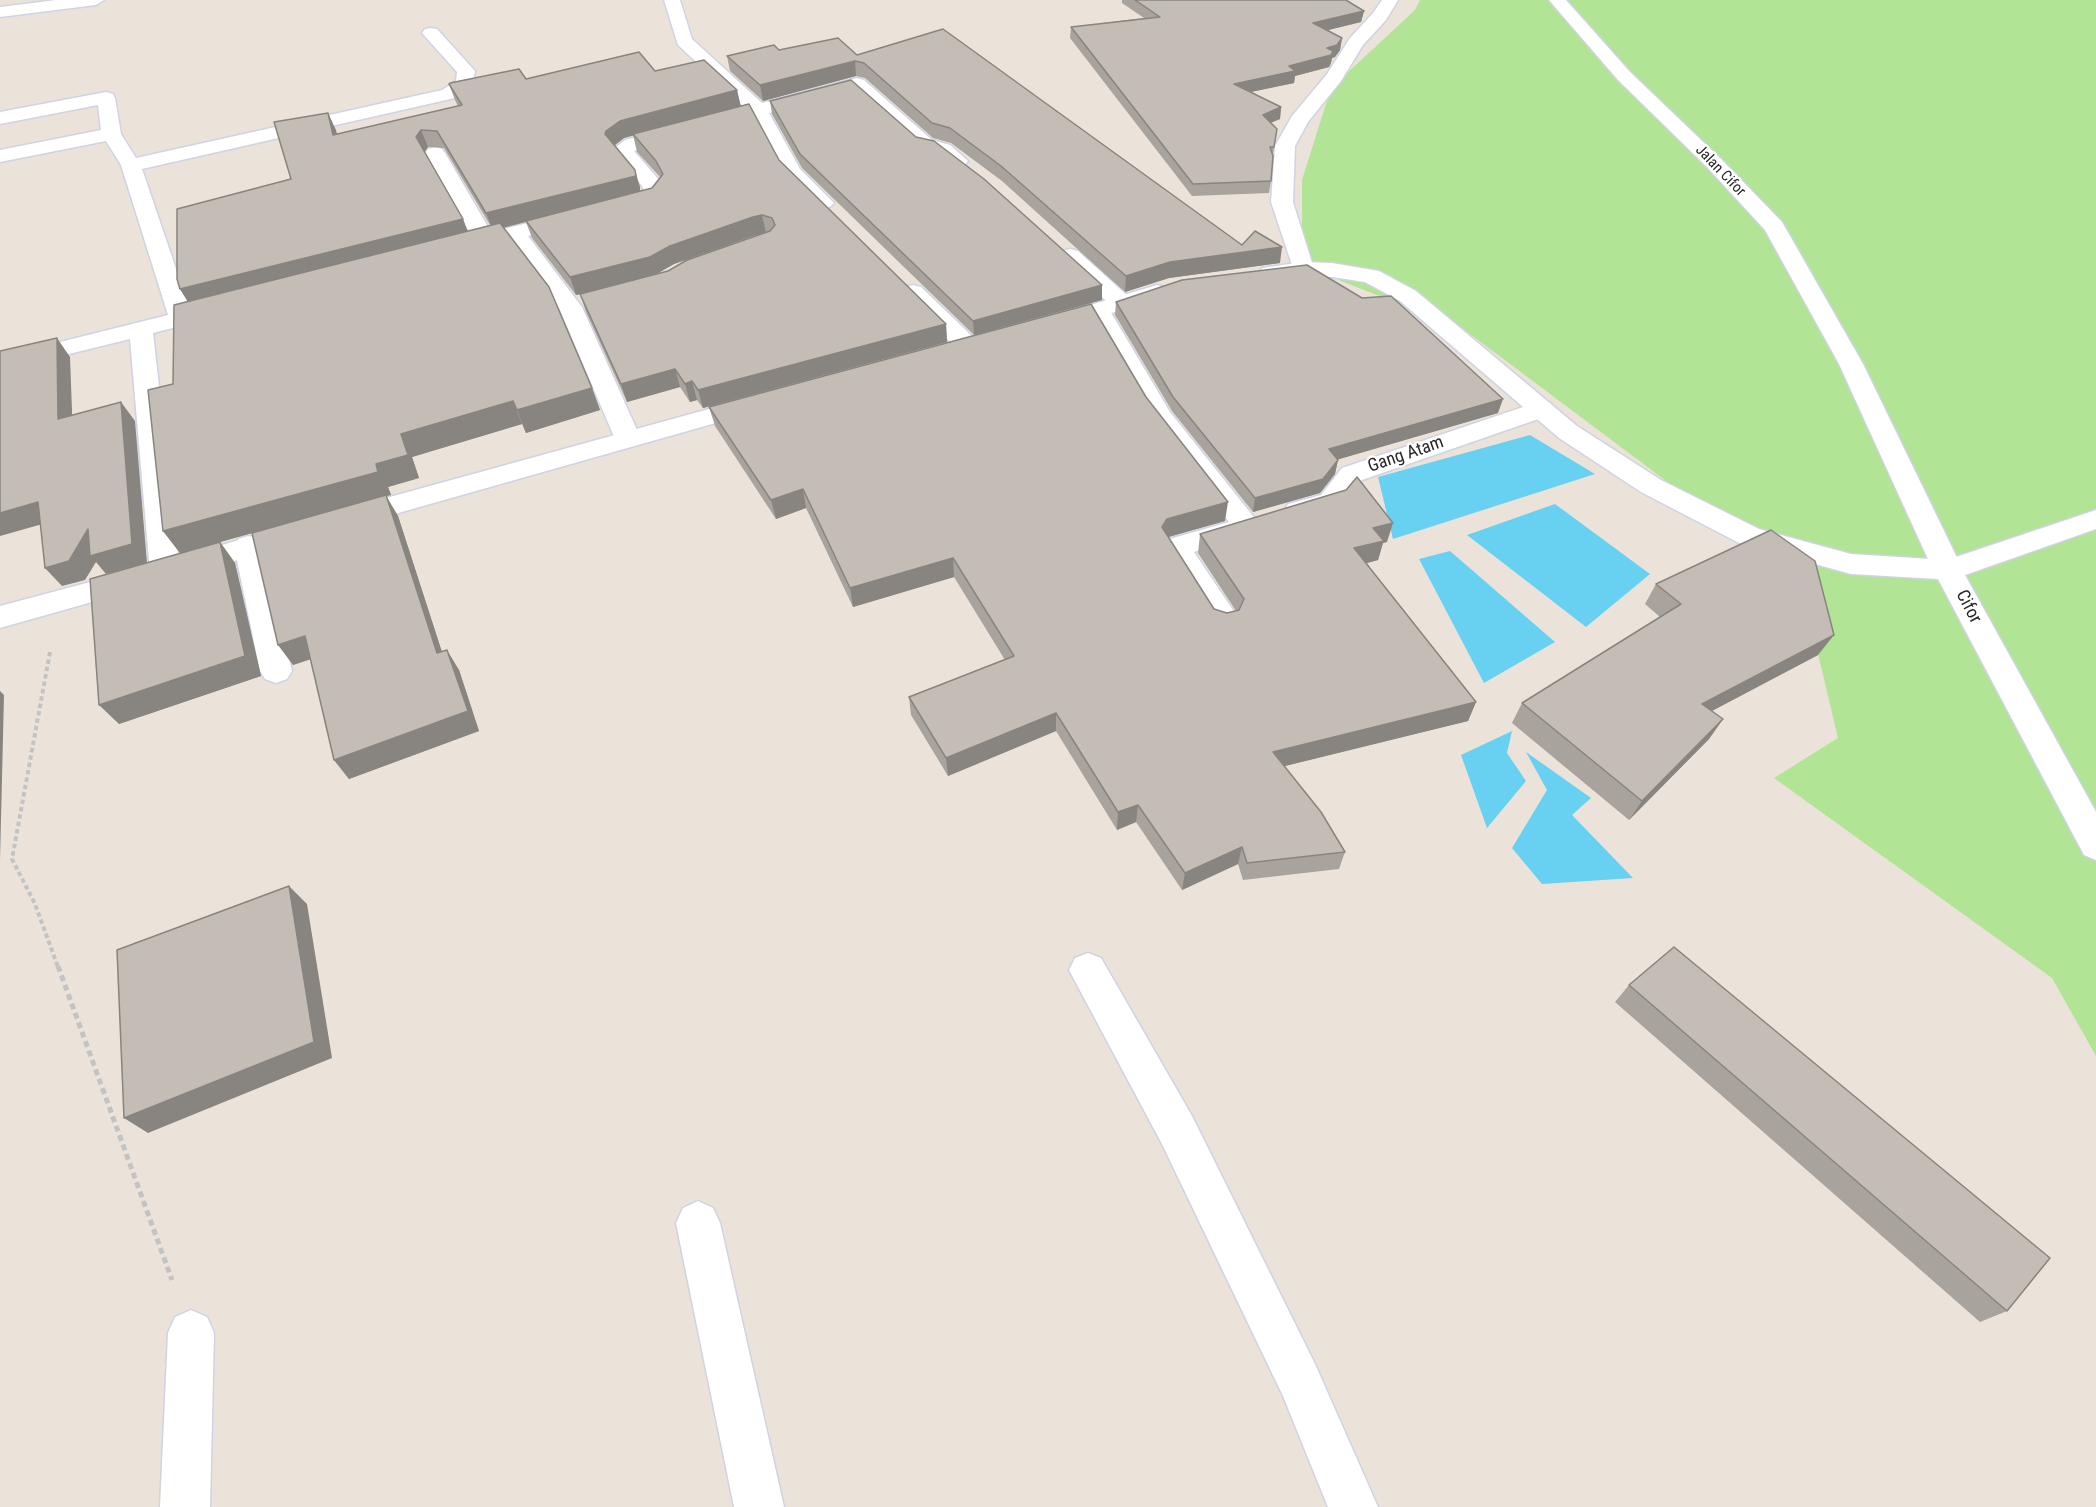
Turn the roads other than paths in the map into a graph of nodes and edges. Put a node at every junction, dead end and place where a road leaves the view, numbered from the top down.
1 (96, 0) edge
2 (672, 0) edge
3 (1390, 0) edge
4 (1557, 0) edge
5 (0, 12) edge
6 (431, 33) dead end
7 (758, 110) junction
8 (0, 118) edge
9 (111, 134) junction
10 (435, 153) edge
11 (0, 156) edge
12 (131, 165) junction
13 (977, 176) edge
14 (833, 214) edge
15 (514, 233) junction
16 (485, 240) junction
17 (1053, 241) edge
18 (440, 252) edge
19 (1303, 269) junction
20 (1246, 276) edge
21 (901, 280) edge
22 (1177, 285) edge
23 (237, 305) edge
24 (1110, 307) junction
25 (181, 319) junction
26 (1033, 329) edge
27 (141, 330) junction
28 (968, 347) edge
29 (0, 364) edge
30 (1851, 364) joint
31 (776, 399) edge
32 (1541, 409) junction
33 (628, 439) junction
34 (2096, 519) edge
35 (1264, 521) junction
36 (248, 546) junction
37 (1948, 570) junction
38 (165, 572) junction
39 (0, 617) edge
40 (1224, 619) edge
41 (276, 671) edge
42 (2096, 845) edge
43 (1088, 969) dead end
44 (698, 1223) dead end
45 (191, 1333) road end
46 (185, 1507) edge
47 (759, 1507) edge
48 (1353, 1507) edge

1 - 5 street
2 - 7 street
3 - 19 street
4 - 30 street, Jalan Cifor
6 - 12 street
7 - 13 street
7 - 14 street
7 - 15 street
8 - 9 street
9 - 11 street
9 - 12 street
10 - 16 street
12 - 25 street
15 - 16 street
15 - 33 street
16 - 18 street
17 - 24 street
19 - 20 street
19 - 32 street
21 - 28 street
22 - 24 street
23 - 25 street
24 - 26 street
24 - 35 street
25 - 27 street
27 - 29 street
27 - 38 street
30 - 37 street, Cifor
31 - 33 street
32 - 35 street, Gang Atam
32 - 37 street
33 - 36 street
34 - 37 street
35 - 40 street, Gang Atam
36 - 38 street
36 - 41 street
37 - 42 street, Cifor
38 - 39 street
43 - 48 street
44 - 47 street
45 - 46 street

